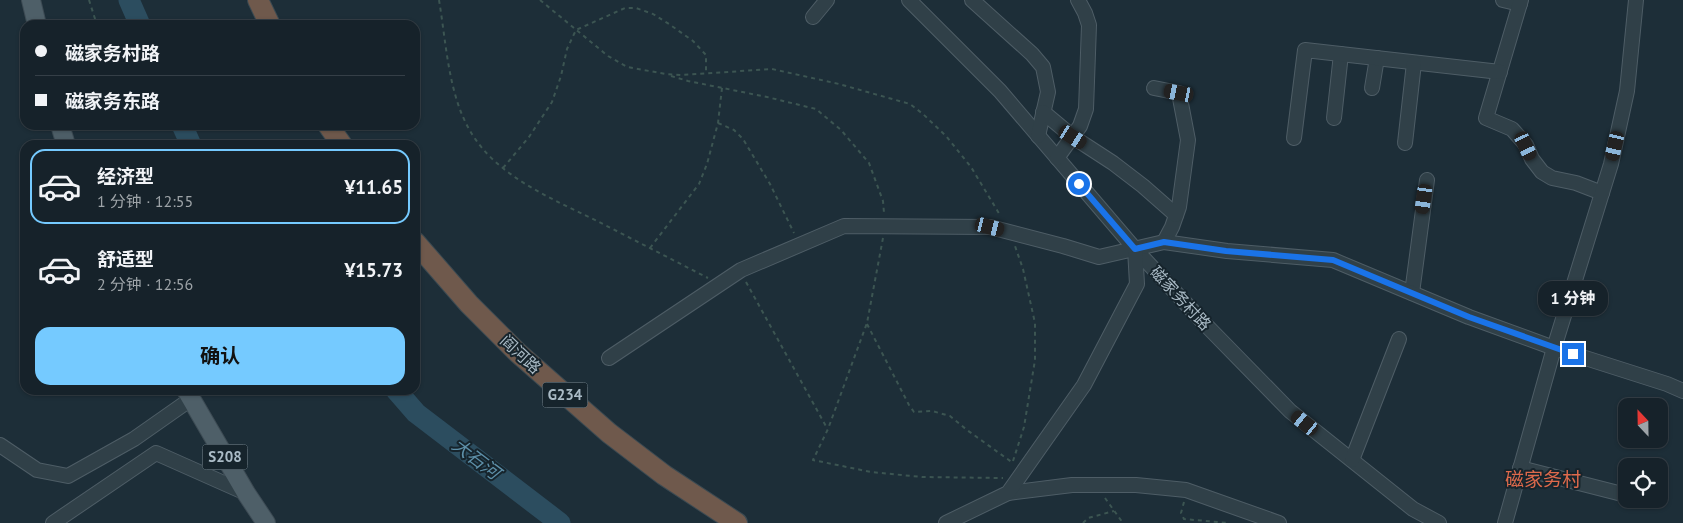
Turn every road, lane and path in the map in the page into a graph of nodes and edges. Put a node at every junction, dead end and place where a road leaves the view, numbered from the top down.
1 (31, 0) edge
2 (89, 0) edge
3 (258, 0) edge
4 (440, 0) edge
5 (540, 0) edge
6 (827, 0) edge
7 (909, 0) edge
8 (972, 0) edge
9 (1078, 0) edge
10 (1503, 0) edge
11 (1636, 0) edge
12 (1520, 2) edge
13 (813, 17) dead end
14 (36, 20) edge
15 (95, 20) edge
16 (268, 20) edge
17 (576, 30) junction
18 (1341, 54) junction
19 (1377, 58) junction
20 (1414, 63) junction
21 (1500, 72) junction
22 (666, 74) junction
23 (706, 74) junction
24 (722, 88) junction
25 (1154, 88) dead end
26 (1372, 88) dead end
27 (1043, 112) junction
28 (1334, 118) dead end
29 (718, 123) junction
30 (1038, 136) junction
31 (1073, 137) junction
32 (1294, 138) dead end
33 (1405, 143) dead end
34 (1057, 158) junction
35 (503, 168) junction
36 (1427, 180) dead end
37 (1602, 193) junction
38 (1176, 215) junction
39 (885, 226) junction
40 (1010, 232) junction
41 (1164, 242) junction
42 (800, 245) junction
43 (420, 248) edge
44 (650, 248) junction
45 (1135, 249) junction
46 (741, 270) junction
47 (720, 284) junction
48 (1412, 293) junction
49 (867, 323) junction
50 (1399, 339) dead end
51 (1554, 348) junction
52 (609, 358) dead end
53 (1683, 391) edge
54 (188, 395) edge
55 (828, 429) junction
56 (0, 433) edge
57 (0, 445) edge
58 (12, 454) junction
59 (1352, 460) junction
60 (1013, 463) junction
61 (1520, 468) junction
62 (1008, 478) junction
63 (1097, 485) junction
64 (1186, 490) junction
65 (246, 493) junction
66 (1008, 493) junction
67 (1618, 494) edge
68 (1114, 511) junction
69 (1184, 519) junction
70 (53, 523) edge
71 (266, 523) edge
72 (737, 523) edge
73 (946, 523) edge
74 (1083, 523) edge
75 (1123, 523) edge
76 (1185, 523) edge
77 (1228, 523) edge
78 (1279, 523) edge
79 (1439, 523) edge
80 (1505, 523) edge

1 - 14 main road
2 - 15 path
3 - 16 highway
4 - 35 path
5 - 17 path
6 - 13 street
7 - 30 street, 磁家务村路
8 - 27 street
9 - 31 street
10 - 12 street
11 - 37 street
12 - 21 street
17 - 22 path
17 - 23 path
17 - 35 path
18 - 19 street
18 - 28 street
18 - 32 street
19 - 20 street
19 - 26 street
20 - 21 street
20 - 33 street
21 - 37 street
22 - 23 path
22 - 24 path
23 - 40 path
24 - 29 path
24 - 39 path
25 - 38 street
27 - 30 street
27 - 31 street
29 - 42 path
29 - 44 path
30 - 34 street, 磁家务村路
31 - 34 street
31 - 38 street
34 - 45 street, 磁家务村路
35 - 44 path
36 - 48 street
37 - 51 street
38 - 41 street
39 - 40 street
39 - 42 street
39 - 49 path
40 - 45 street
40 - 60 path
41 - 45 street
41 - 48 street
42 - 46 street
43 - 72 highway, 阎河路 / G234
44 - 47 path
45 - 59 street, 磁家务村路
45 - 66 street
46 - 47 street
46 - 55 path
47 - 52 street
48 - 51 street
49 - 55 path
49 - 60 path
50 - 59 street
51 - 53 street
51 - 61 street
54 - 58 street
54 - 65 main road, S208
55 - 62 path
56 - 58 street
57 - 58 street
59 - 79 street, 磁家务村路
60 - 62 path
61 - 67 street
61 - 80 street
62 - 66 path
63 - 64 street
63 - 66 street
63 - 68 path
64 - 69 path
64 - 78 street
65 - 70 street
65 - 71 main road, S208
66 - 73 street
68 - 74 path
68 - 75 path
69 - 76 path
69 - 77 path

